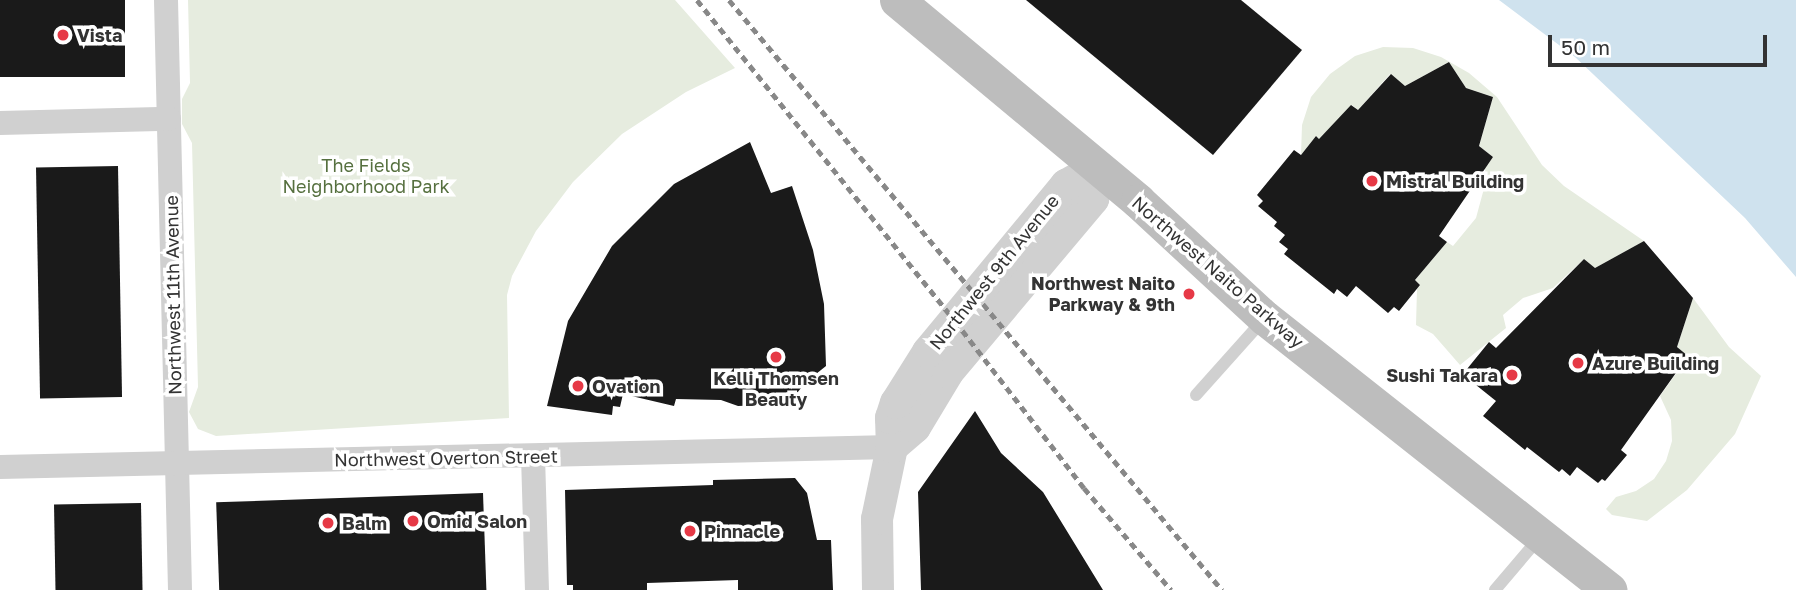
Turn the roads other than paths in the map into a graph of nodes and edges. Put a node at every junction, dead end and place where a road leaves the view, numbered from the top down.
1 (166, 0) edge
2 (897, 0) edge
3 (169, 119) junction
4 (0, 123) edge
5 (1098, 167) junction
6 (1265, 318) junction
7 (1196, 395) dead end
8 (892, 447) junction
9 (533, 456) junction
10 (176, 463) junction
11 (0, 467) edge
12 (1542, 534) junction
13 (180, 590) edge
14 (537, 590) edge
15 (878, 590) edge
16 (1495, 590) edge
17 (1610, 590) edge

1 - 3 street, Northwest 11th Avenue
2 - 5 main road, Northwest Naito Parkway
3 - 4 street
3 - 10 street, Northwest 11th Avenue
5 - 6 main road, Northwest Naito Parkway
5 - 8 street, Northwest 9th Avenue
6 - 7 lane
6 - 12 main road, Northwest Naito Parkway
8 - 9 street, Northwest Overton Street
8 - 15 street, Northwest 9th Avenue
9 - 10 street, Northwest Overton Street
9 - 14 street
10 - 11 street, Northwest Overton Street
10 - 13 street, Northwest 11th Avenue
12 - 16 lane
12 - 17 main road, Northwest Naito Parkway

